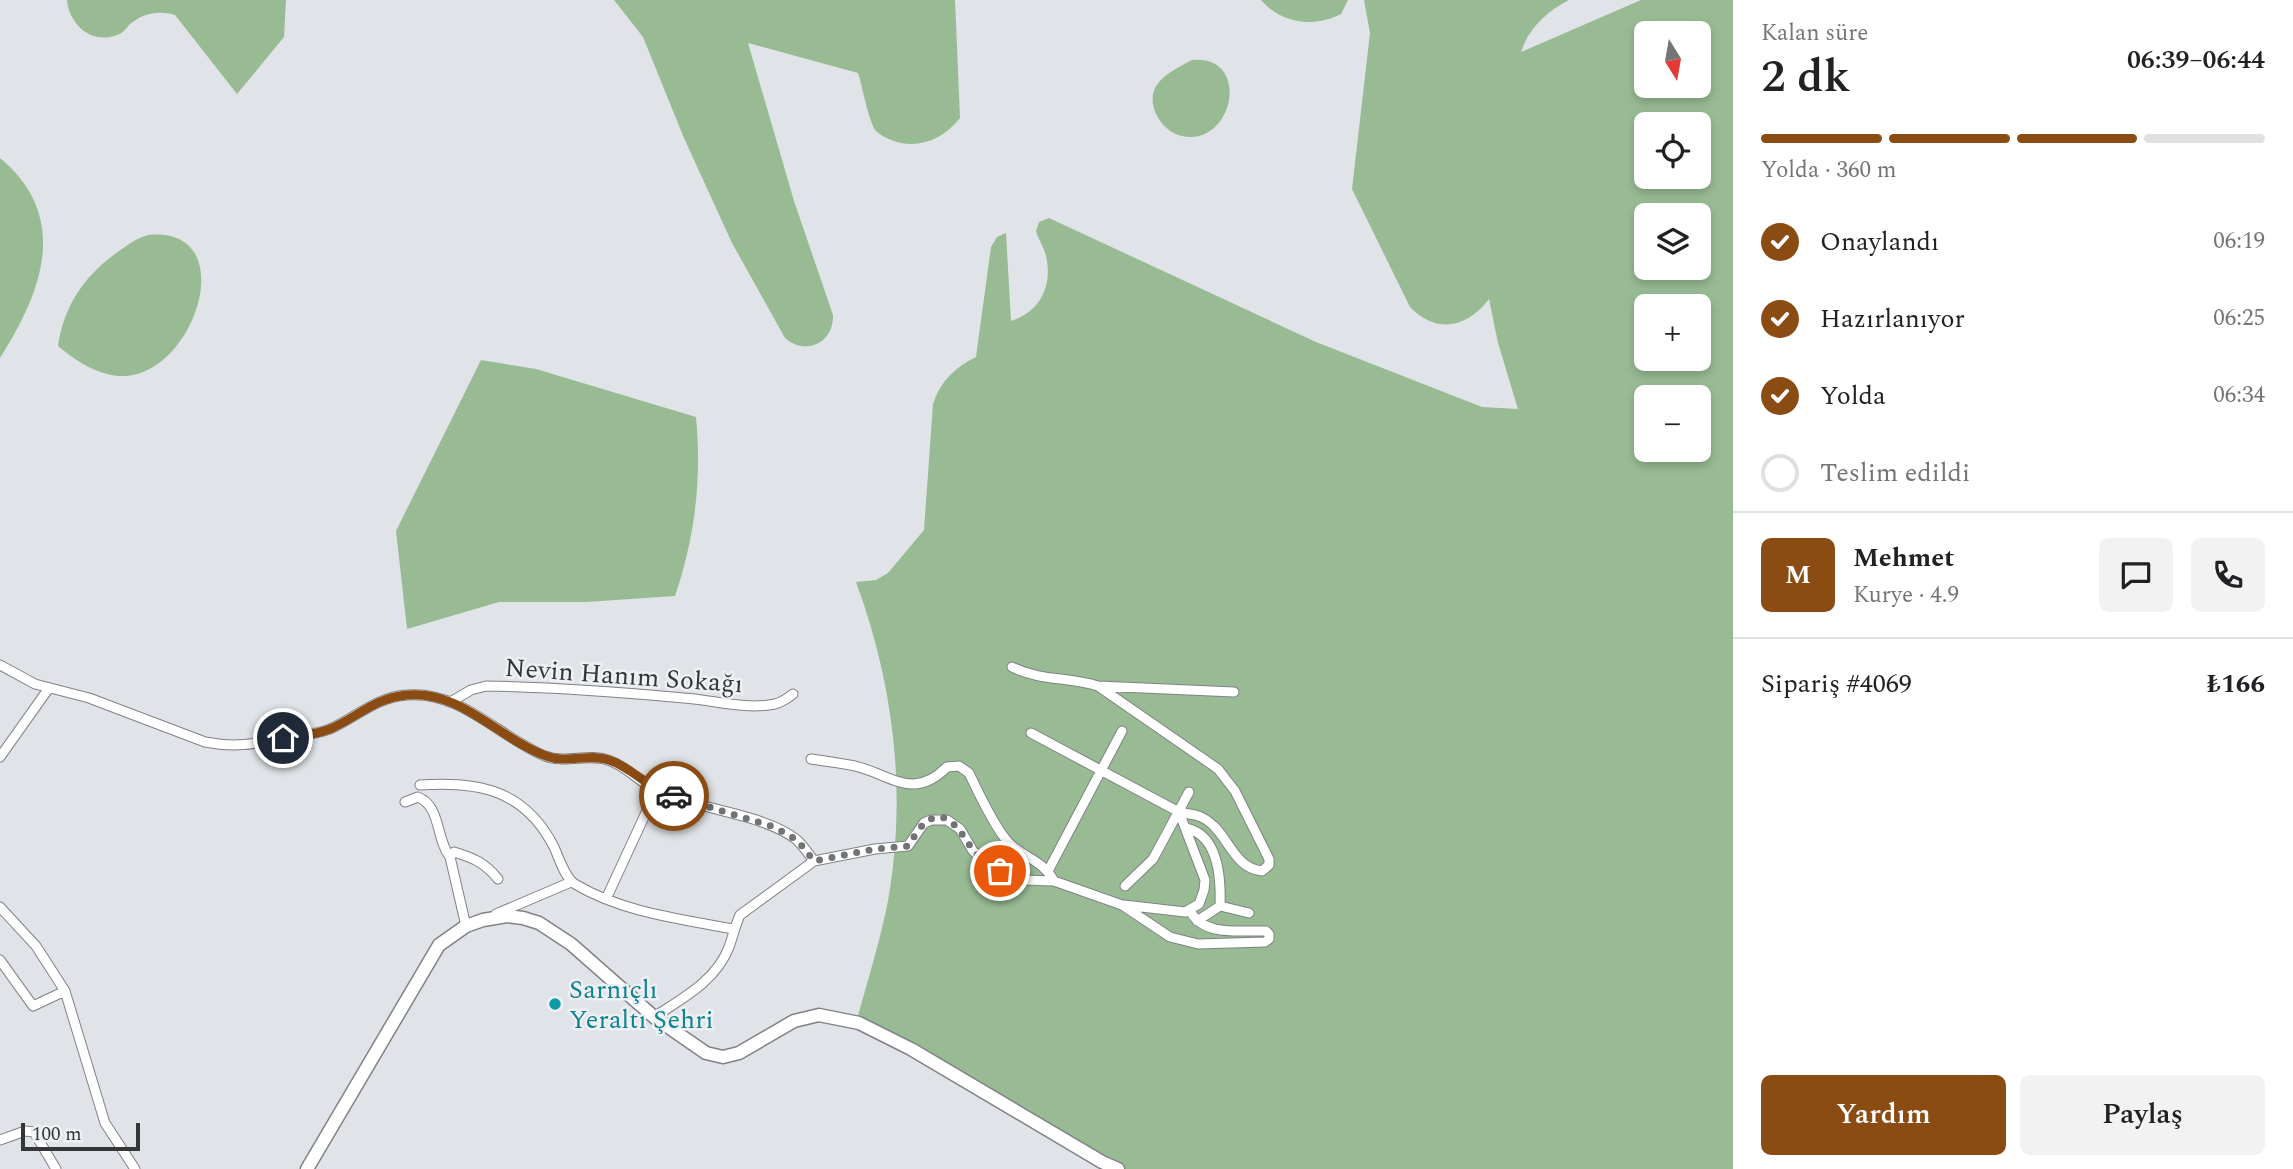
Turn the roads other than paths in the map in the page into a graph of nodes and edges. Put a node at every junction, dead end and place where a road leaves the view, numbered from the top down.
1 (0, 665) edge
2 (1012, 667) dead end
3 (1098, 686) junction
4 (49, 688) junction
5 (1234, 692) dead end
6 (793, 694) dead end
7 (452, 701) junction
8 (1122, 732) dead end
9 (1031, 733) dead end
10 (0, 757) edge
11 (811, 759) dead end
12 (1100, 770) junction
13 (420, 785) dead end
14 (656, 791) junction
15 (1189, 792) dead end
16 (405, 802) dead end
17 (1179, 812) junction
18 (1185, 828) junction
19 (450, 858) junction
20 (814, 861) junction
21 (1048, 871) junction
22 (498, 880) dead end
23 (1054, 881) junction
24 (571, 882) junction
25 (1125, 886) dead end
26 (606, 899) junction
27 (1122, 905) junction
28 (1220, 906) junction
29 (0, 907) edge
30 (1190, 911) junction
31 (1250, 913) dead end
32 (483, 920) junction
33 (1197, 921) junction
34 (466, 926) junction
35 (733, 929) junction
36 (0, 960) edge
37 (65, 991) junction
38 (654, 1017) junction
39 (0, 1140) edge
40 (56, 1169) edge
41 (135, 1169) edge
42 (307, 1169) edge
43 (1118, 1169) edge

1 - 4 street
2 - 3 street
3 - 5 street
3 - 17 street
4 - 7 street
4 - 10 street
6 - 7 street, Nevin Hanım Sokağı
7 - 14 street
8 - 12 street
9 - 12 street
11 - 21 street
12 - 17 street
12 - 21 street
13 - 24 street
14 - 20 street
14 - 26 street
15 - 17 street
16 - 19 street
17 - 18 street
17 - 25 street
18 - 28 street
18 - 30 street
19 - 22 street
19 - 34 street
20 - 23 street
20 - 35 street
21 - 23 street
23 - 27 street
24 - 26 street
24 - 32 street
26 - 35 street
27 - 30 street
27 - 33 street
28 - 31 street
28 - 33 street
29 - 37 street
30 - 33 street
32 - 34 main road
32 - 38 main road
34 - 42 main road
35 - 38 street
36 - 37 street
37 - 41 street
38 - 43 main road
39 - 40 street

